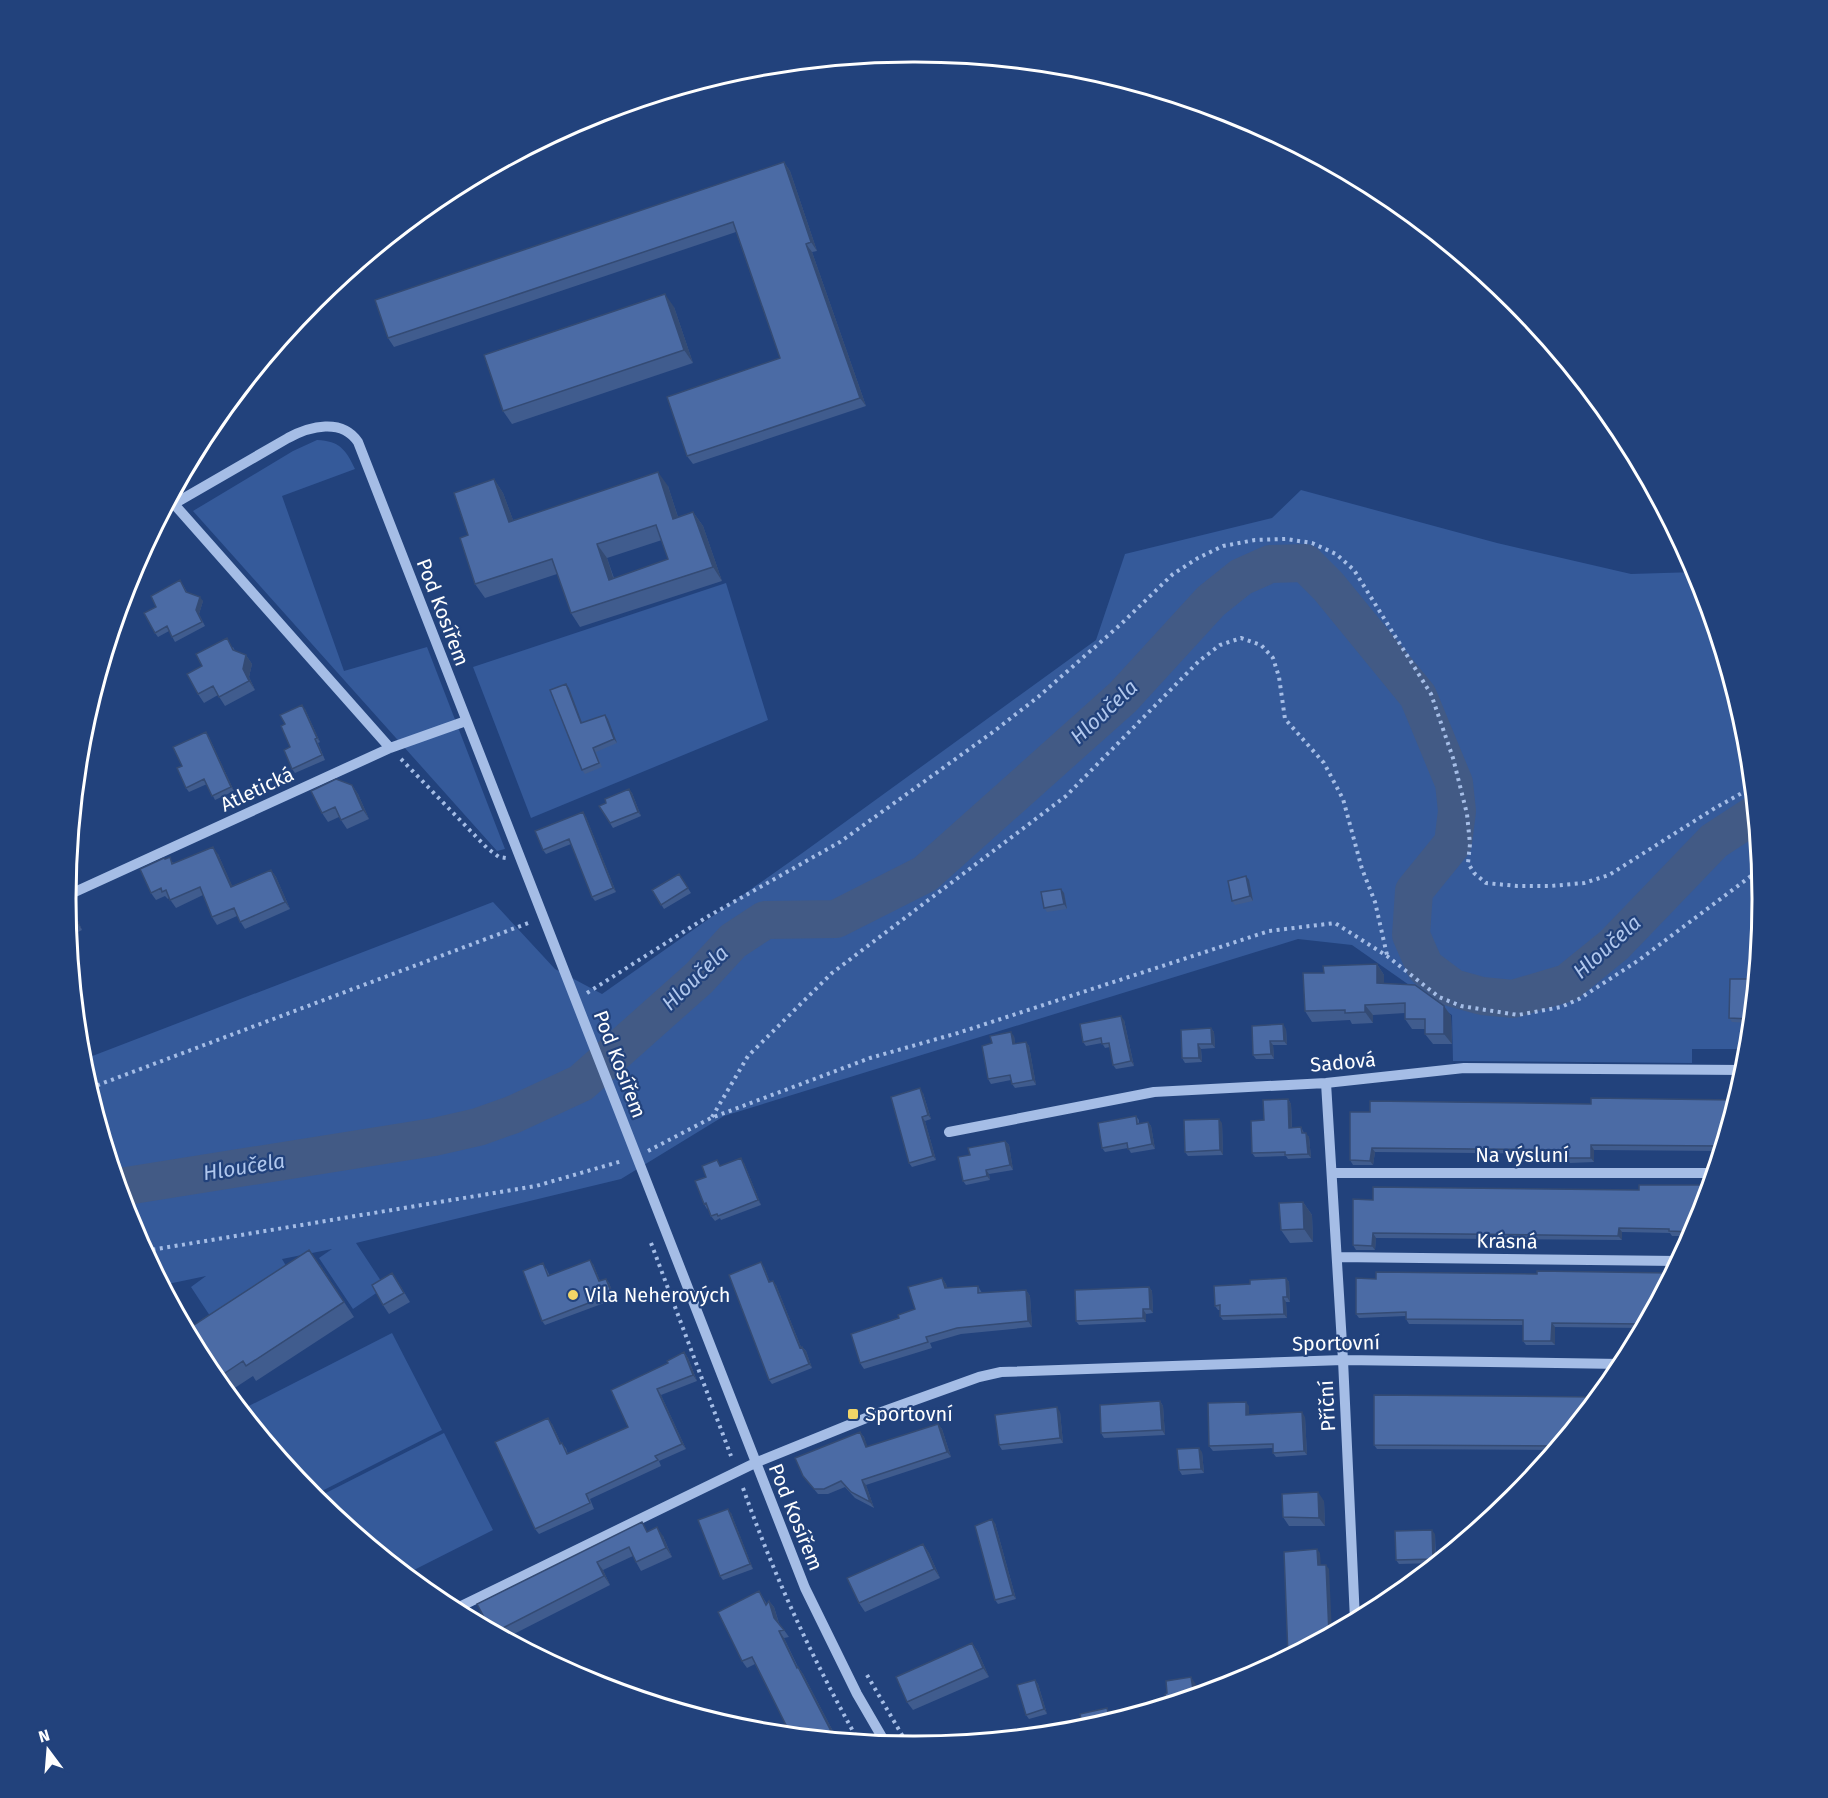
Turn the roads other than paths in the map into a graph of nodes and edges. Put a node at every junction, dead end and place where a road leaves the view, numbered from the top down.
1 (177, 502) edge
2 (173, 510) edge
3 (466, 721) junction
4 (390, 748) junction
5 (76, 892) edge
6 (1733, 1070) edge
7 (1326, 1083) junction
8 (949, 1132) dead end
9 (1332, 1173) junction
10 (1705, 1173) edge
11 (1337, 1257) junction
12 (1669, 1261) edge
13 (1343, 1360) junction
14 (1610, 1364) edge
15 (755, 1463) junction
16 (464, 1605) edge
17 (1355, 1610) edge
18 (881, 1735) edge

1 - 3 street, Pod Kosířem
2 - 4 street
3 - 4 street, Atletická
3 - 15 street, Pod Kosířem
4 - 5 street, Atletická
6 - 7 street, Sadová
7 - 8 street, Sadová
7 - 9 street, Příční
9 - 10 street, Na výsluní
9 - 11 street, Příční
11 - 12 street, Krásná
11 - 13 street, Příční
13 - 14 street, Sportovní
13 - 15 street, Sportovní
13 - 17 street, Příční
15 - 16 street, Sportovní
15 - 18 street, Pod Kosířem

